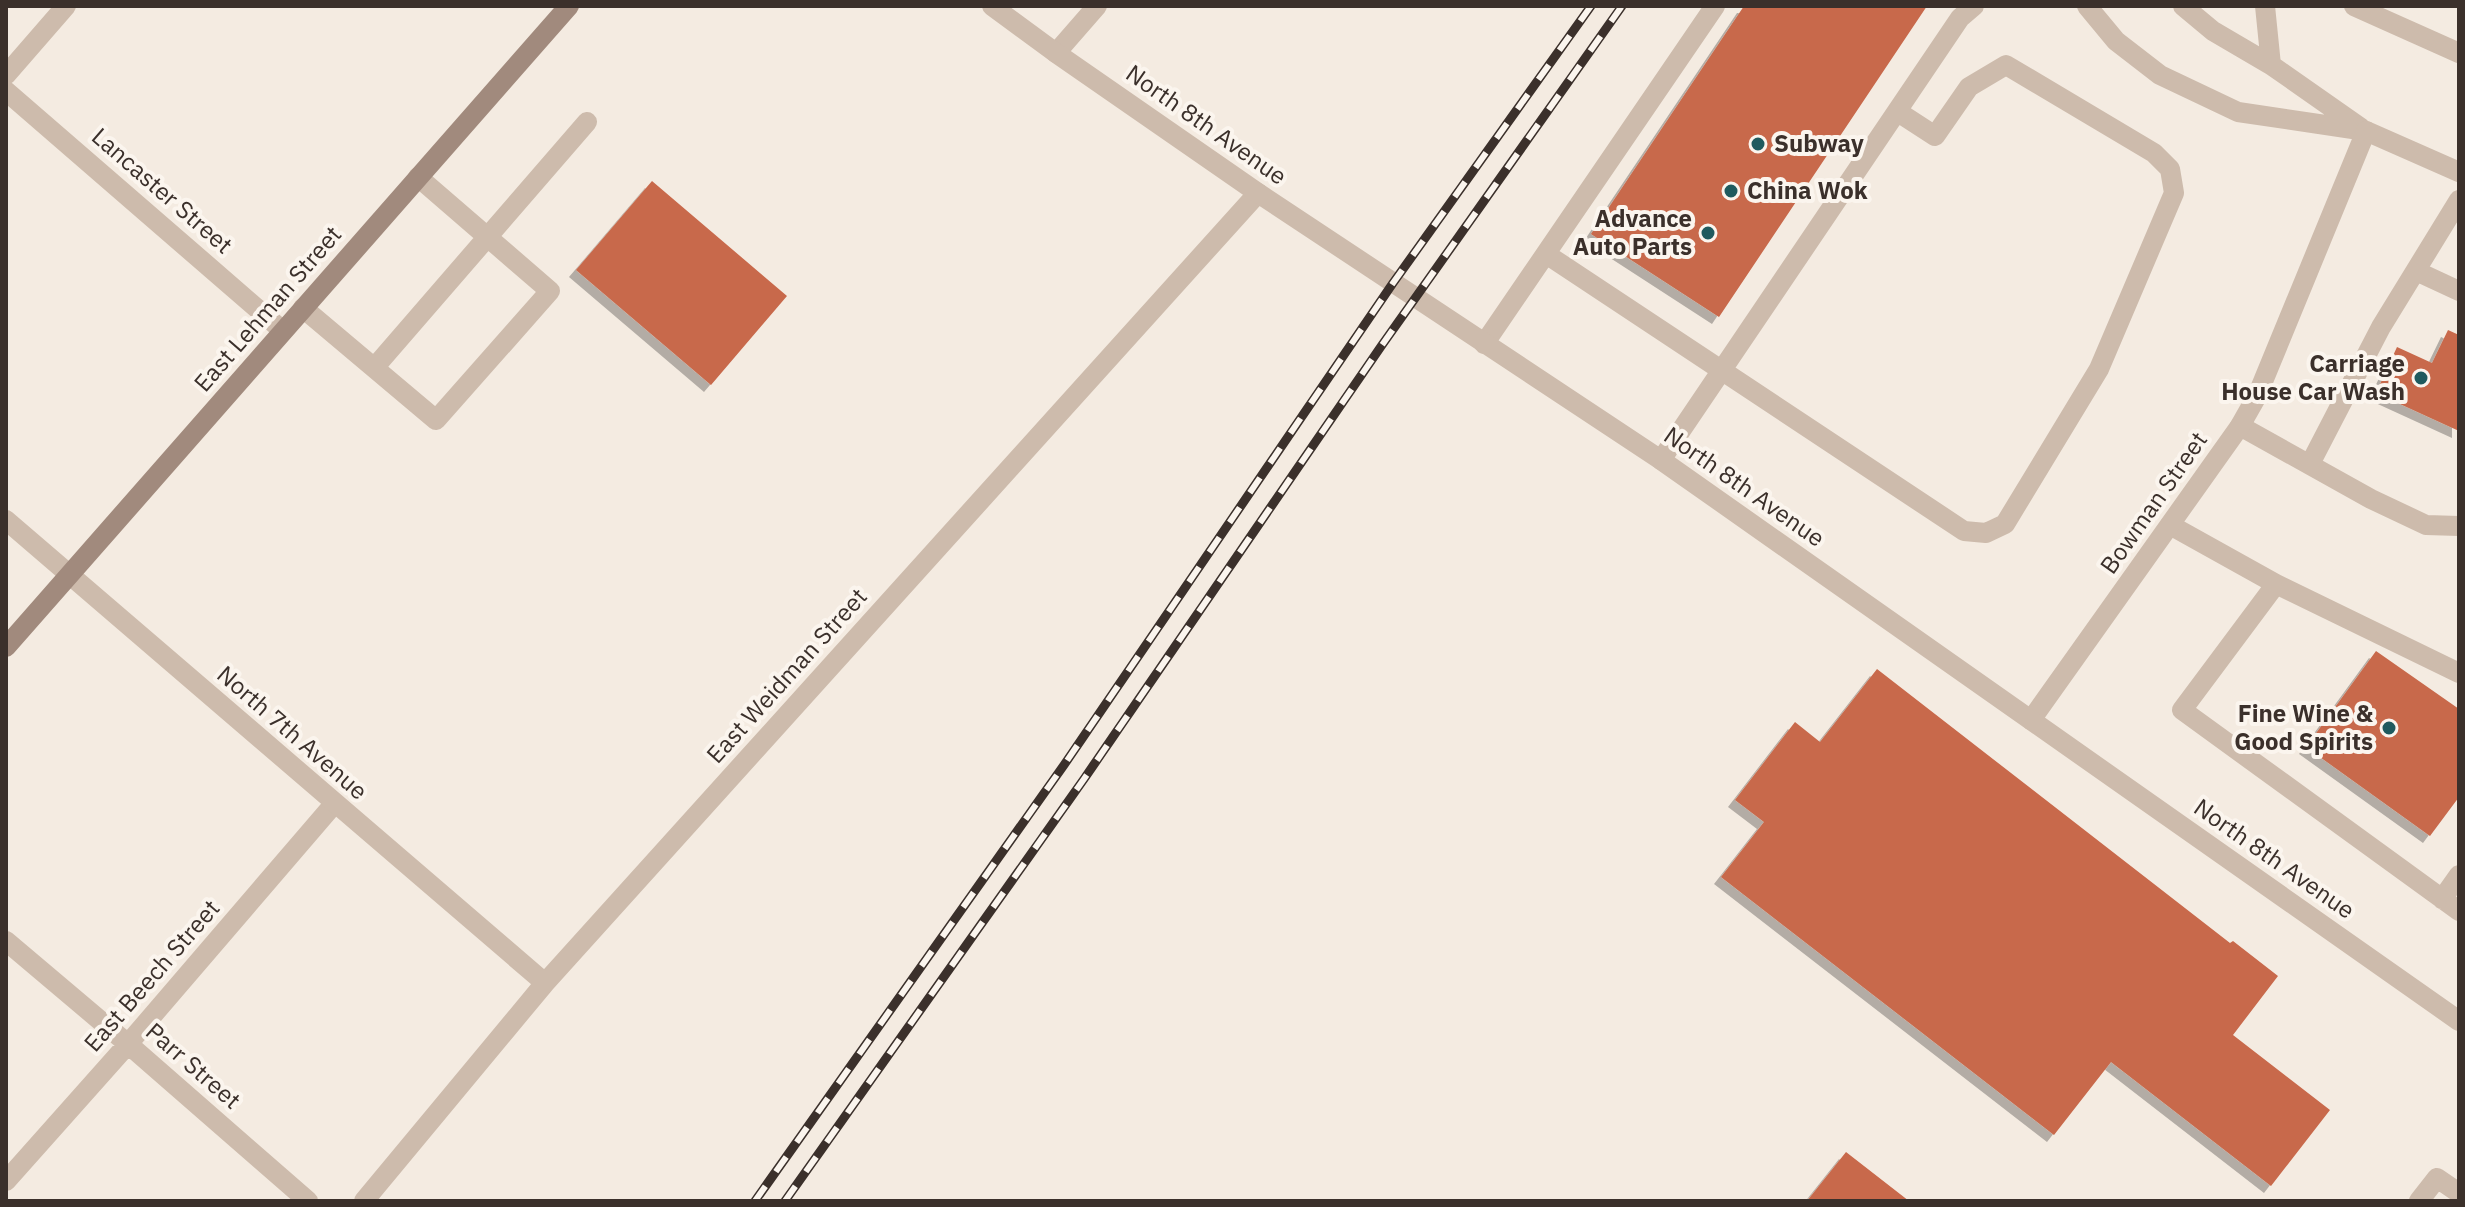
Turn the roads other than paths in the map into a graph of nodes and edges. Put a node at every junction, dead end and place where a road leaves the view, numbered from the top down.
1 (66, 6) edge
2 (569, 6) edge
3 (992, 6) edge
4 (1097, 6) edge
5 (1715, 6) edge
6 (1974, 6) edge
7 (2087, 6) edge
8 (2183, 6) edge
9 (2265, 6) edge
10 (2354, 6) edge
11 (1056, 53) junction
12 (2459, 53) edge
13 (2271, 65) junction
14 (6, 75) edge
15 (6, 91) edge
16 (1898, 112) junction
17 (587, 122) dead end
18 (2366, 131) junction
19 (2459, 172) edge
20 (418, 177) junction
21 (1258, 193) junction
22 (2459, 200) edge
23 (487, 237) junction
24 (1546, 254) junction
25 (2416, 271) junction
26 (2459, 291) edge
27 (303, 308) junction
28 (283, 331) junction
29 (1484, 344) junction
30 (374, 368) junction
31 (1723, 370) junction
32 (2240, 426) junction
33 (1661, 460) junction
34 (2310, 464) junction
35 (6, 520) edge
36 (2170, 525) junction
37 (2459, 526) edge
38 (68, 575) junction
39 (2276, 584) junction
40 (6, 647) edge
41 (2459, 673) edge
42 (2031, 720) junction
43 (334, 804) junction
44 (2459, 875) edge
45 (2442, 899) junction
46 (2459, 911) edge
47 (6, 941) edge
48 (545, 983) junction
49 (2459, 1021) edge
50 (128, 1044) junction
51 (6, 1181) edge
52 (2459, 1193) edge
53 (308, 1201) edge
54 (364, 1201) edge
55 (2419, 1201) edge

1 - 14 street
2 - 20 main road, East Lehman Street
3 - 11 street, North 8th Avenue
4 - 11 street
5 - 24 street
6 - 16 street
7 - 18 street
8 - 13 street
9 - 13 street
10 - 12 street
11 - 21 street, North 8th Avenue
13 - 18 street
15 - 28 street, Lancaster Street
16 - 31 street
16 - 31 street
17 - 23 street
18 - 19 street
18 - 32 street, Bowman Street
20 - 23 street
20 - 27 main road, East Lehman Street
21 - 29 street, North 8th Avenue
21 - 48 street, East Weidman Street
22 - 25 street
23 - 30 street
23 - 30 street
24 - 29 street
24 - 31 street
25 - 26 street
25 - 34 street
27 - 28 main road, East Lehman Street
27 - 30 street
28 - 38 main road, East Lehman Street
29 - 33 street, North 8th Avenue
31 - 33 street
32 - 34 street
32 - 36 street, Bowman Street
33 - 42 street, North 8th Avenue
34 - 37 street
35 - 38 street, North 7th Avenue
36 - 39 street
36 - 42 street, Bowman Street
38 - 40 main road, East Lehman Street
38 - 43 street, North 7th Avenue
39 - 41 street
39 - 45 street
42 - 49 street, North 8th Avenue
43 - 48 street, North 7th Avenue
43 - 50 street, East Beech Street
44 - 45 street
45 - 46 street
47 - 50 street, Parr Street
48 - 54 street, East Weidman Street
50 - 51 street, East Beech Street
50 - 53 street, Parr Street
52 - 55 street

